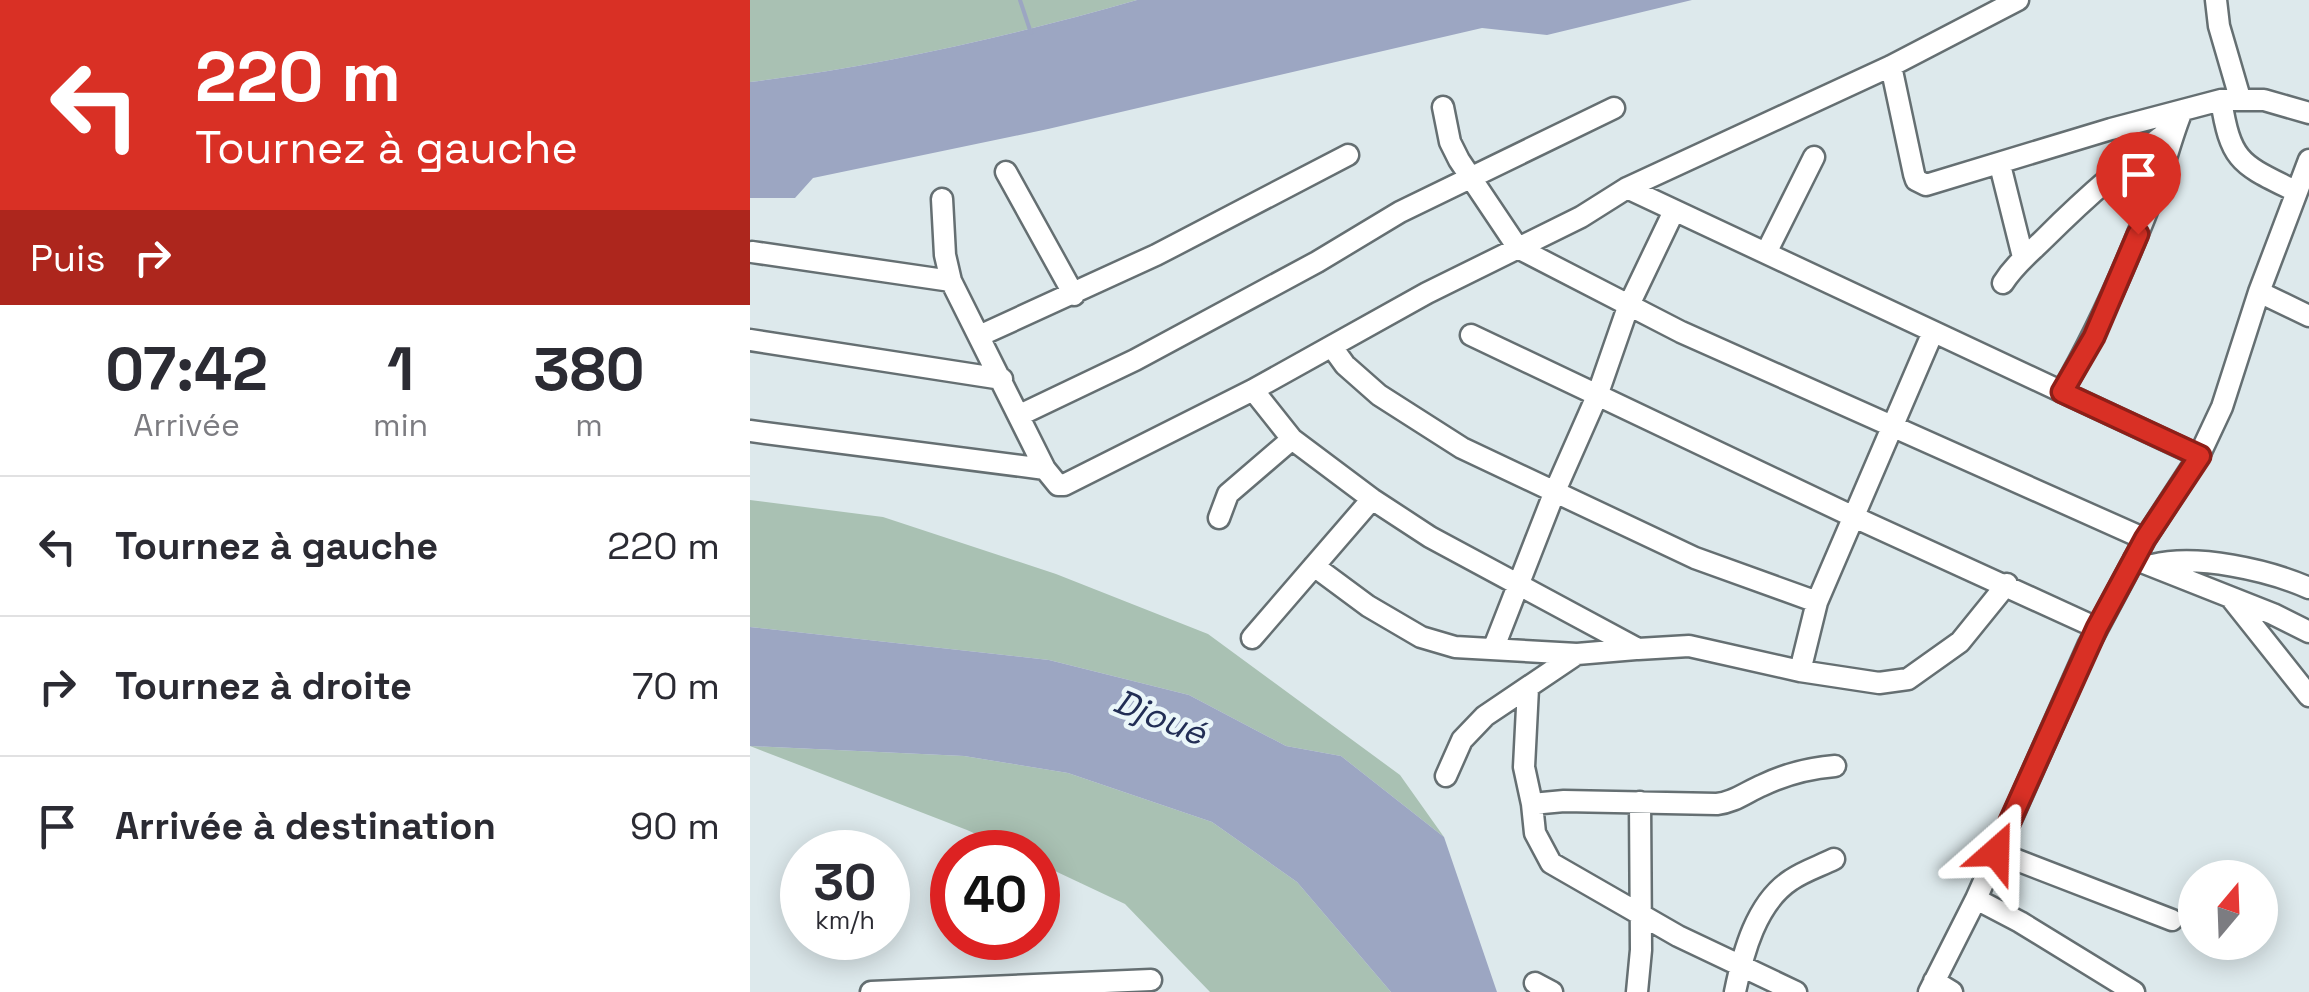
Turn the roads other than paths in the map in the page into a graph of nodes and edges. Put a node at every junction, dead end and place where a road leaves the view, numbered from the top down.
1 (2018, 0) edge
2 (2216, 0) edge
3 (1891, 66) junction
4 (2230, 99) junction
5 (1443, 107) dead end
6 (1614, 108) dead end
7 (2309, 113) edge
8 (2179, 119) junction
9 (1348, 155) dead end
10 (1814, 157) dead end
11 (2309, 160) edge
12 (2000, 165) junction
13 (1006, 172) dead end
14 (1470, 176) junction
15 (1627, 188) junction
16 (2295, 191) junction
17 (942, 199) dead end
18 (1674, 211) junction
19 (1518, 248) junction
20 (752, 252) edge
21 (1766, 253) junction
22 (2023, 257) junction
23 (951, 281) junction
24 (2003, 284) dead end
25 (2259, 292) junction
26 (1074, 294) junction
27 (1628, 306) junction
28 (2309, 316) edge
29 (1932, 332) junction
30 (1471, 334) dead end
31 (979, 336) junction
32 (750, 340) edge
33 (1332, 346) junction
34 (1002, 379) junction
35 (1252, 390) junction
36 (2062, 392) junction
37 (1597, 396) junction
38 (1020, 415) junction
39 (1891, 424) junction
40 (750, 431) edge
41 (1292, 439) junction
42 (2200, 456) junction
43 (1044, 470) junction
44 (1555, 491) junction
45 (1372, 499) junction
46 (1854, 517) junction
47 (1219, 518) dead end
48 (2145, 539) junction
49 (2143, 562) junction
50 (1314, 566) junction
51 (1518, 584) junction
52 (2007, 584) junction
53 (2309, 588) edge
54 (2230, 597) junction
55 (1818, 602) junction
56 (2097, 628) junction
57 (2309, 632) edge
58 (1252, 638) dead end
59 (1494, 647) junction
60 (1638, 649) junction
61 (1577, 654) junction
62 (1800, 671) junction
63 (1528, 688) junction
64 (2309, 696) edge
65 (1836, 766) dead end
66 (1446, 776) dead end
67 (1640, 802) junction
68 (1532, 804) junction
69 (1996, 852) junction
70 (1834, 859) dead end
71 (1976, 899) junction
72 (1640, 916) junction
73 (2172, 920) dead end
74 (1740, 966) junction
75 (1151, 980) dead end
76 (1938, 988) edge
77 (1064, 990) edge
78 (871, 992) edge
79 (1638, 992) edge
80 (1736, 992) edge
81 (1796, 992) edge
82 (2134, 992) edge

1 - 3 street
2 - 4 street
3 - 12 street
3 - 15 street
4 - 7 street
4 - 8 street
4 - 16 street
5 - 14 street
6 - 14 street
8 - 12 street
8 - 22 street
8 - 36 street
9 - 26 street
10 - 21 street
11 - 16 street
12 - 22 street
13 - 26 street
14 - 19 street
14 - 38 street
15 - 18 street
15 - 19 street
16 - 25 street
17 - 23 street
18 - 21 street
18 - 27 street
19 - 27 street
19 - 33 street
20 - 23 street
21 - 29 street
22 - 24 street
23 - 31 street
25 - 28 street
25 - 42 street
26 - 31 street
27 - 37 street
27 - 39 street
29 - 36 street
29 - 39 street
30 - 37 street
31 - 34 street
32 - 34 street
33 - 35 street
33 - 44 street
34 - 38 street
35 - 41 street
35 - 43 street
36 - 42 street
37 - 44 street
37 - 46 street
38 - 43 street
39 - 46 street
39 - 48 street
40 - 43 street
41 - 45 street
41 - 47 street
42 - 48 street
44 - 51 street
44 - 55 street
45 - 50 street
45 - 51 street
46 - 52 street
46 - 55 street
48 - 49 street
49 - 53 street
49 - 54 street
49 - 56 street
50 - 58 street
50 - 59 street
51 - 59 street
51 - 60 street
52 - 56 street
52 - 62 street
54 - 57 street
54 - 64 street
55 - 62 street
56 - 69 street
59 - 61 street
60 - 61 street
60 - 62 street
61 - 63 street
63 - 66 street
63 - 68 street
65 - 67 street
67 - 68 street
67 - 72 street
68 - 72 street
69 - 71 street
69 - 73 street
70 - 74 street
71 - 76 street
71 - 82 street
72 - 74 street
72 - 79 street
74 - 80 street
74 - 81 street
75 - 77 street
77 - 78 street

